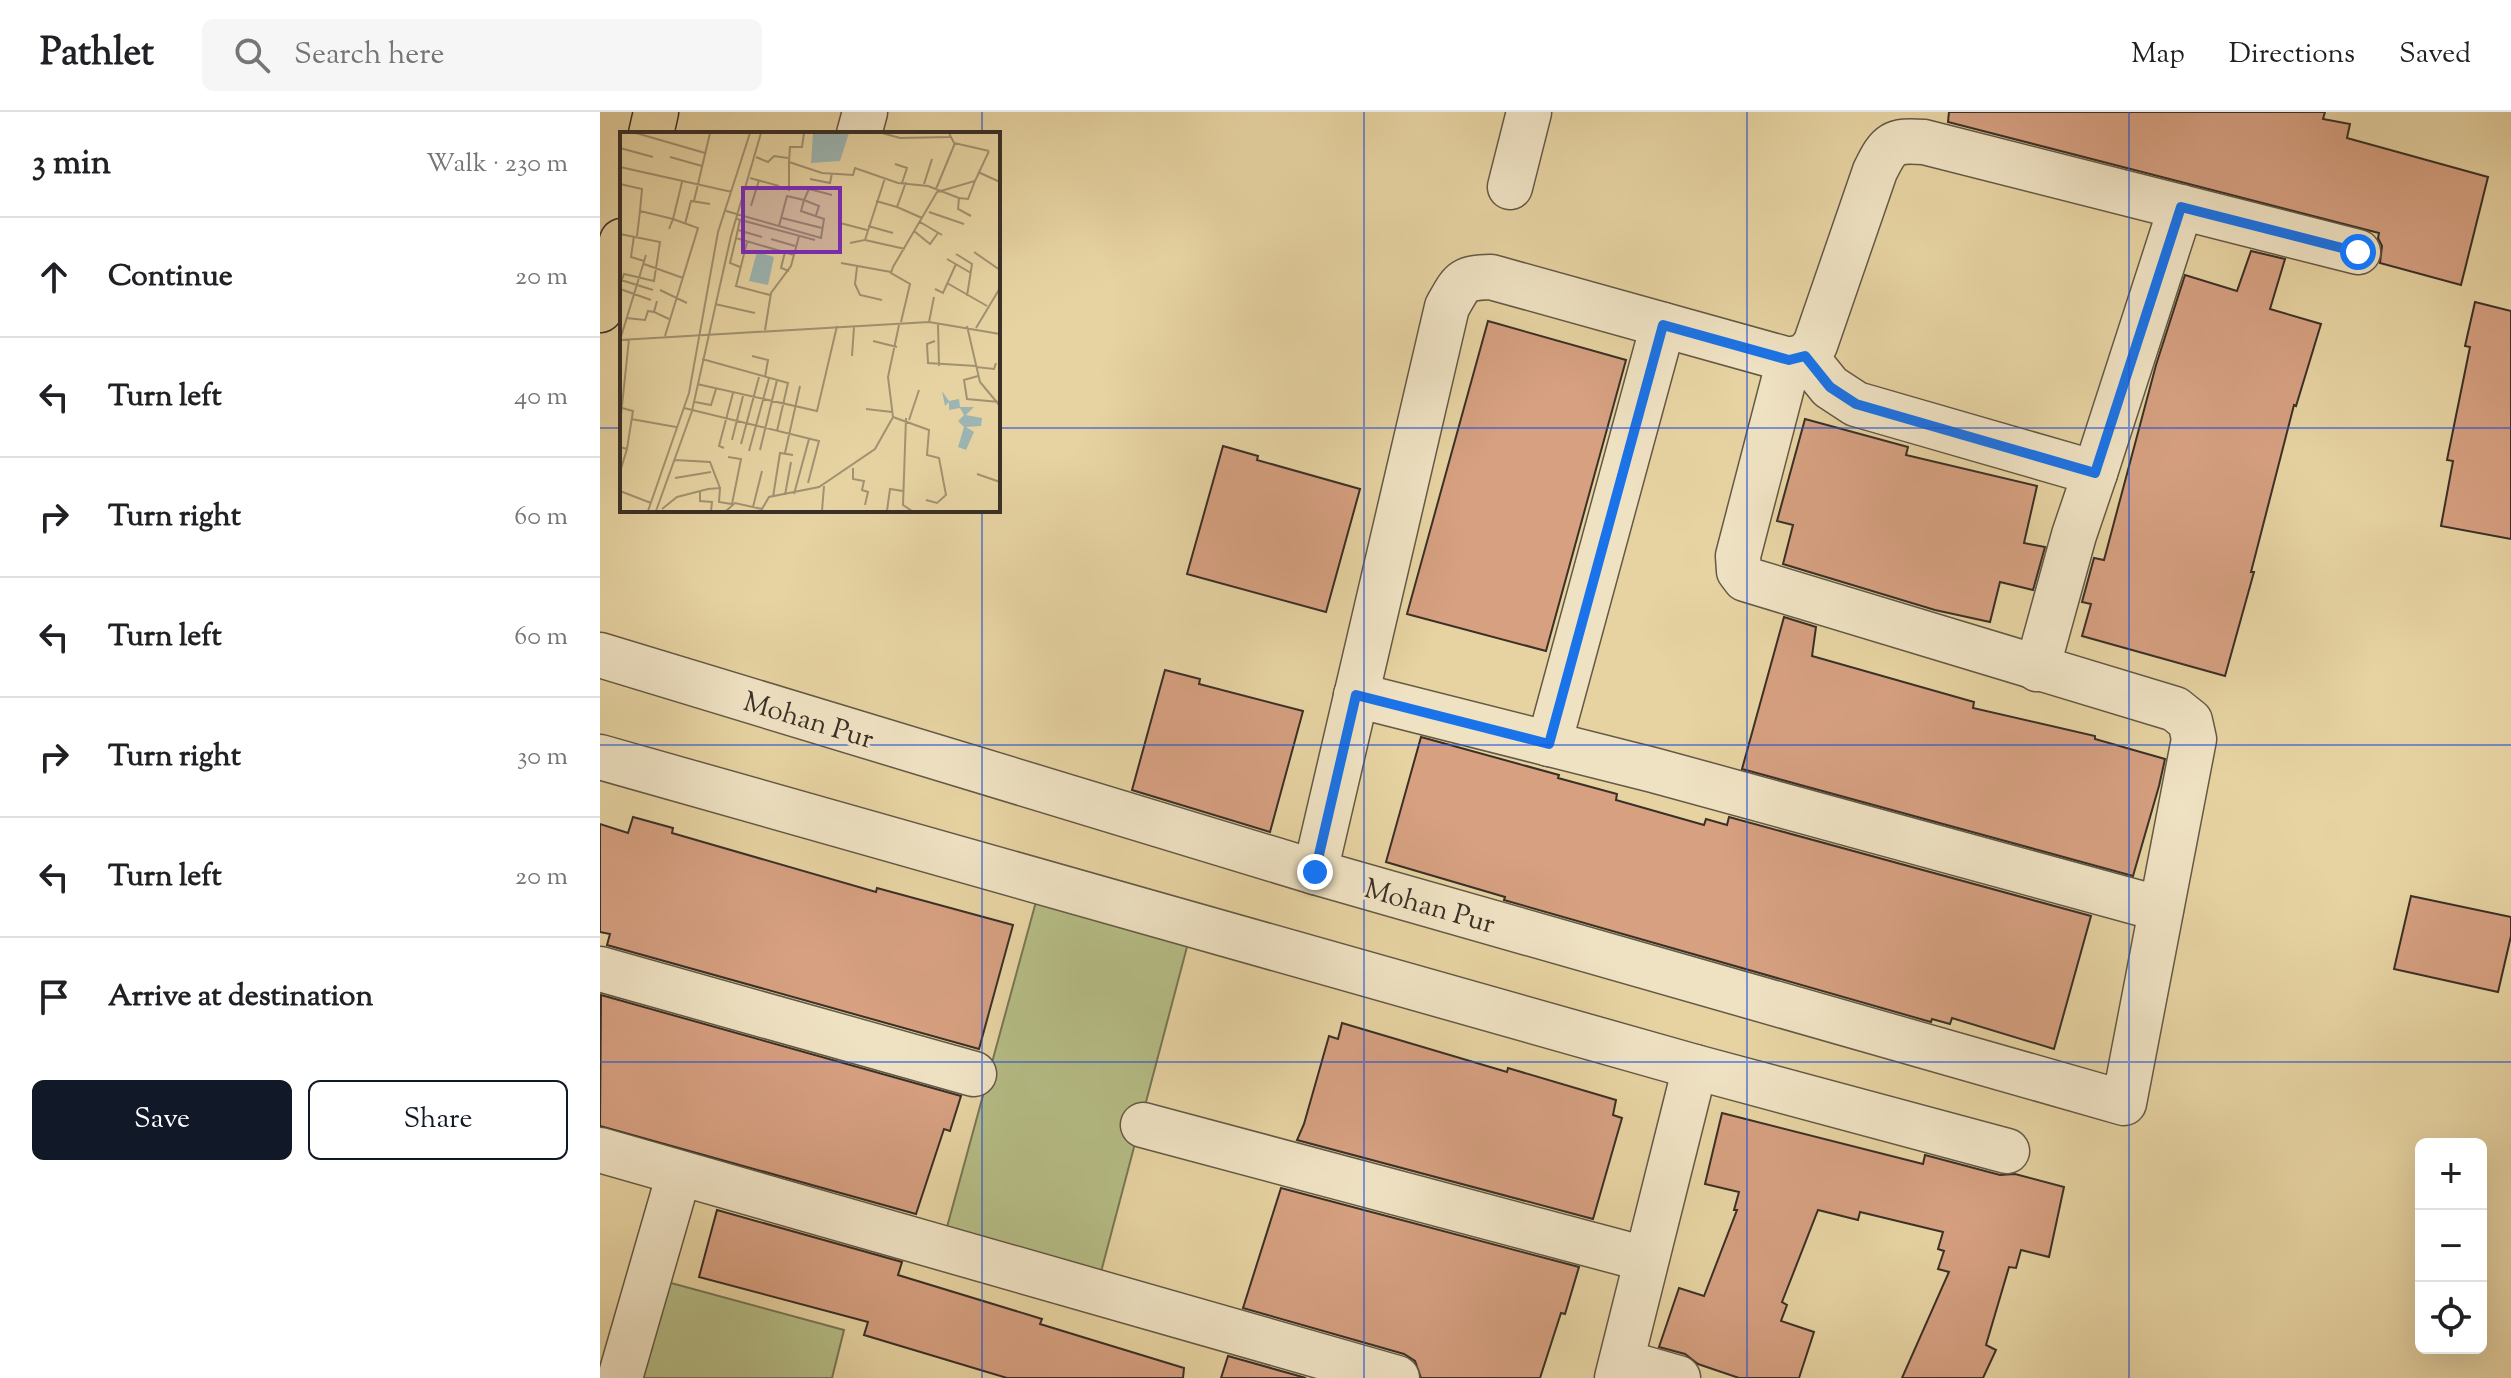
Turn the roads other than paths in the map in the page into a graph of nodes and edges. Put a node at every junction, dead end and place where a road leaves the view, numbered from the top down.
1 (656, 112) edge
2 (865, 112) edge
3 (1529, 112) edge
4 (651, 132) edge
5 (860, 132) edge
6 (1510, 187) dead end
7 (2181, 207) junction
8 (620, 247) edge
9 (2358, 252) dead end
10 (600, 310) edge
11 (1663, 325) junction
12 (1797, 358) junction
13 (2095, 473) junction
14 (600, 655) edge
15 (2037, 669) junction
16 (1356, 695) junction
17 (1549, 744) junction
18 (600, 757) edge
19 (1315, 872) junction
20 (2161, 909) junction
21 (600, 969) edge
22 (1695, 1067) junction
23 (974, 1074) dead end
24 (1143, 1125) dead end
25 (600, 1150) edge
26 (2007, 1151) dead end
27 (679, 1174) junction
28 (1645, 1259) junction
29 (1620, 1370) edge
30 (620, 1378) edge
31 (1397, 1378) edge
32 (1678, 1378) edge

1 - 4 highway
2 - 5 street
3 - 6 street
7 - 9 street
7 - 12 street
7 - 13 street
8 - 10 highway
11 - 12 street
11 - 16 street
11 - 17 street
12 - 13 street
12 - 15 street
13 - 15 street
14 - 19 street, Mohan Pur
15 - 20 street
16 - 17 street
16 - 19 street
17 - 20 street
18 - 22 street
19 - 20 street, Mohan Pur
21 - 23 street
22 - 26 street
22 - 28 street
24 - 28 street
25 - 27 street
27 - 30 street
27 - 31 street
28 - 29 street
29 - 32 street

